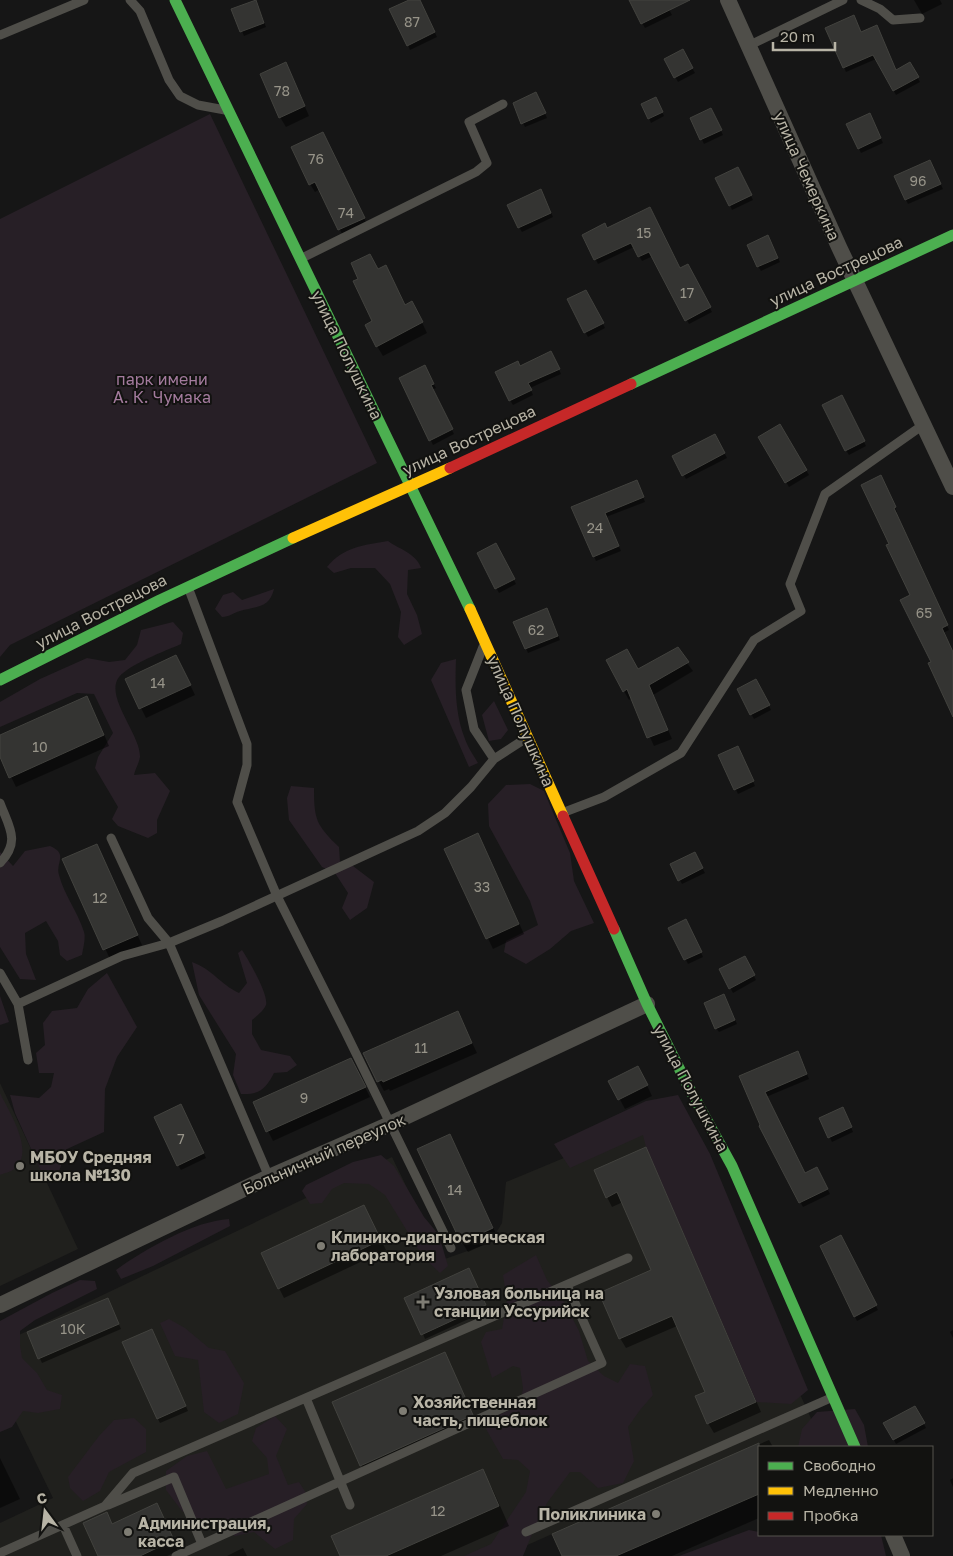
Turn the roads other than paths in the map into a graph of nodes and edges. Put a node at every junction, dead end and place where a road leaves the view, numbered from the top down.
1 (84, 0) edge
2 (130, 0) edge
3 (175, 0) edge
4 (728, 0) edge
5 (844, 0) edge
6 (861, 0) edge
7 (920, 18) dead end
8 (0, 35) edge
9 (748, 46) junction
10 (503, 104) dead end
11 (228, 111) junction
12 (953, 235) edge
13 (300, 260) junction
14 (854, 280) junction
15 (923, 425) junction
16 (410, 486) junction
17 (953, 487) edge
18 (188, 586) junction
19 (485, 641) junction
20 (0, 680) edge
21 (528, 737) junction
22 (494, 759) junction
23 (0, 803) edge
24 (562, 813) junction
25 (111, 838) dead end
26 (0, 863) edge
27 (277, 896) junction
28 (169, 943) junction
29 (0, 973) edge
30 (18, 1004) junction
31 (647, 1004) junction
32 (28, 1060) dead end
33 (390, 1124) junction
34 (270, 1177) junction
35 (451, 1248) dead end
36 (628, 1258) dead end
37 (566, 1285) junction
38 (0, 1305) edge
39 (833, 1397) junction
40 (306, 1398) junction
41 (855, 1446) edge
42 (340, 1481) junction
43 (350, 1505) dead end
44 (105, 1506) junction
45 (63, 1525) junction
46 (526, 1532) dead end
47 (893, 1536) edge
48 (202, 1544) junction
49 (0, 1553) edge
50 (77, 1556) edge
51 (176, 1556) edge
52 (902, 1556) edge

1 - 8 lane
2 - 11 lane
3 - 11 street, улица Полушкина
4 - 9 street, улица Чемеркина
5 - 9 lane
6 - 7 lane
9 - 14 street, улица Чемеркина
10 - 13 lane
11 - 13 street, улица Полушкина
12 - 14 street, улица Вострецова
13 - 16 street, улица Полушкина
14 - 15 street, улица Чемеркина
14 - 16 street, улица Вострецова
15 - 17 street, улица Чемеркина
15 - 24 lane
16 - 18 street, улица Вострецова
16 - 19 street, улица Полушкина
18 - 20 street, улица Вострецова
18 - 27 lane
19 - 21 street, улица Полушкина
19 - 22 lane
21 - 22 lane
21 - 24 street, улица Полушкина
22 - 27 lane
23 - 26 lane
24 - 31 street, улица Полушкина
25 - 28 lane
27 - 28 lane
27 - 33 lane
28 - 30 lane
28 - 34 lane
29 - 30 lane
30 - 32 lane
31 - 33 street, Больничный переулок
31 - 39 street, улица Полушкина
33 - 34 street, Больничный переулок
33 - 35 lane
34 - 38 street, Больничный переулок
36 - 37 lane
37 - 40 lane
37 - 42 lane
39 - 41 street, улица Полушкина
39 - 46 lane
40 - 42 lane
40 - 44 lane
42 - 43 lane
42 - 48 lane
44 - 45 lane
44 - 48 lane
45 - 49 lane
45 - 50 lane
47 - 52 street
48 - 51 lane

